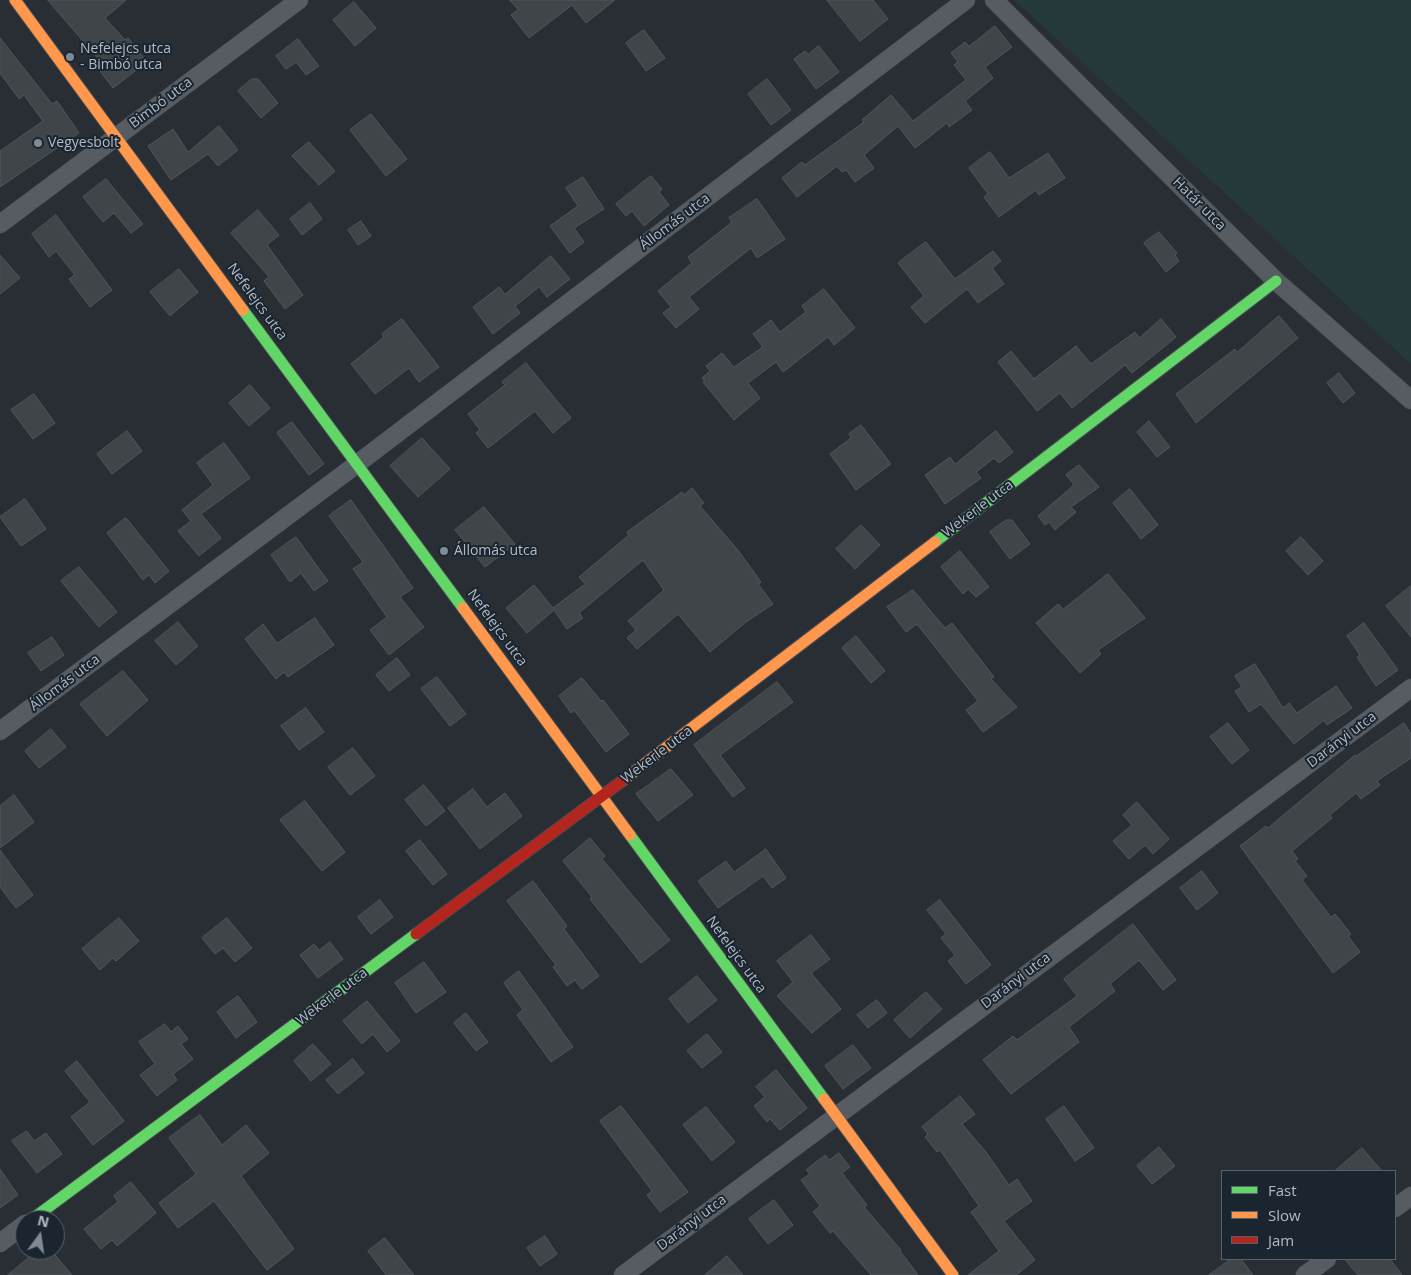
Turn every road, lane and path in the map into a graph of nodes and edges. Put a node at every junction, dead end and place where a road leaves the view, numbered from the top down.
1 (15, 0) edge
2 (299, 0) edge
3 (966, 0) edge
4 (994, 0) edge
5 (117, 136) junction
6 (0, 224) edge
7 (1276, 281) junction
8 (1411, 400) edge
9 (357, 464) junction
10 (1411, 688) edge
11 (0, 732) edge
12 (602, 797) junction
13 (836, 1115) junction
14 (1411, 1196) edge
15 (1396, 1207) edge
16 (44, 1210) edge
17 (15, 1232) edge
18 (0, 1243) edge
19 (1326, 1260) edge
20 (623, 1275) edge
21 (953, 1275) edge
22 (1305, 1275) edge

1 - 5 street, Nefelejcs utca
2 - 5 street, Bimbó utca
3 - 9 street, Állomás utca
4 - 7 street, Határ utca
5 - 6 street, Bimbó utca
5 - 9 street, Nefelejcs utca
7 - 8 street, Határ utca
7 - 12 street, Wekerle utca
9 - 11 street, Állomás utca
9 - 12 street, Nefelejcs utca
10 - 13 street, Darányi utca
12 - 13 street, Nefelejcs utca
12 - 16 street, Wekerle utca
13 - 20 street, Darányi utca
13 - 21 street, Nefelejcs utca
14 - 15 street
17 - 18 street
19 - 22 street

